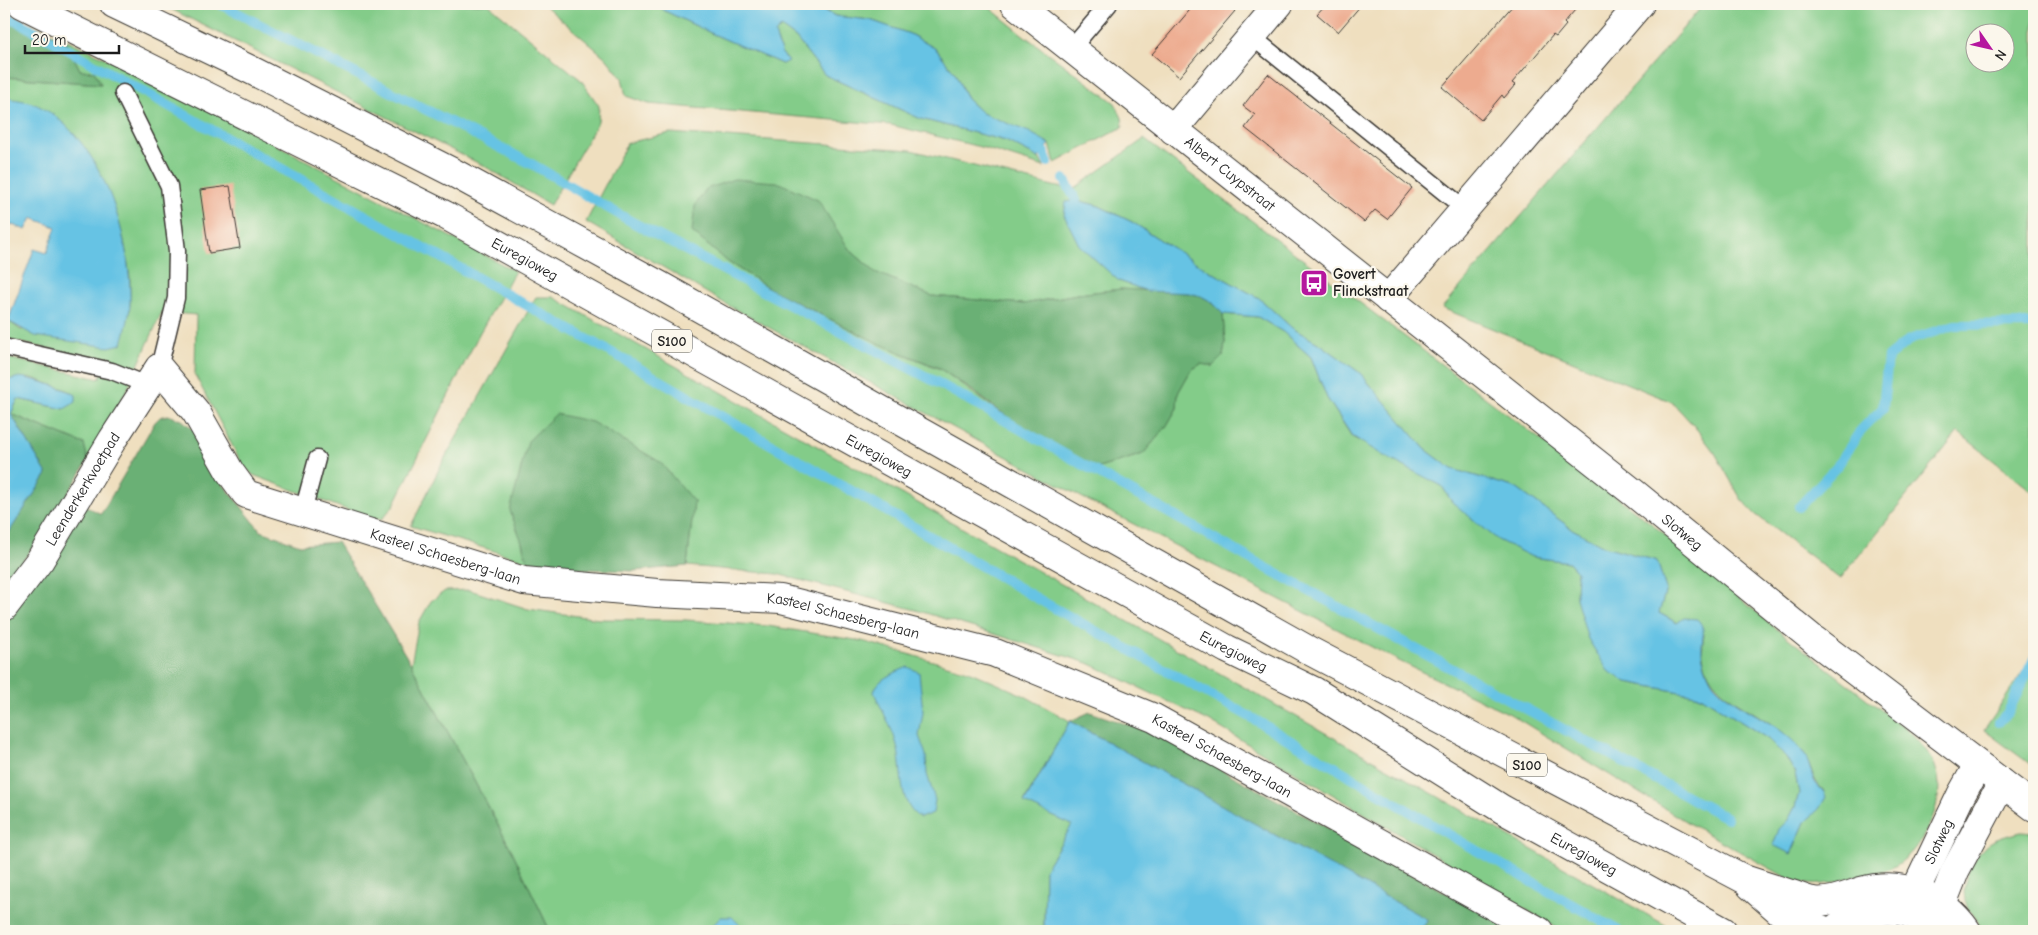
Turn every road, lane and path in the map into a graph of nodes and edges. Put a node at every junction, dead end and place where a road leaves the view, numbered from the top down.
1 (22, 4) edge
2 (114, 4) edge
3 (1015, 4) edge
4 (1109, 4) edge
5 (1279, 4) edge
6 (1640, 4) edge
7 (1251, 36) junction
8 (1071, 49) junction
9 (123, 93) dead end
10 (1173, 130) junction
11 (1464, 209) junction
12 (1388, 299) junction
13 (4, 347) edge
14 (153, 377) junction
15 (317, 459) dead end
16 (303, 511) junction
17 (4, 607) edge
18 (1978, 765) junction
19 (2002, 784) junction
20 (2034, 807) edge
21 (1744, 879) junction
22 (1910, 901) junction
23 (1942, 904) junction
24 (1539, 931) edge
25 (1723, 931) edge
26 (1826, 931) edge
27 (1832, 931) edge
28 (1935, 931) edge
29 (1967, 931) edge

1 - 25 main road, Euregioweg / S100
2 - 21 main road, S100
3 - 8 main road, Albert Cuypstraat
4 - 8 lane
5 - 7 main road
6 - 11 main road
7 - 10 main road
7 - 11 lane
8 - 10 main road, Albert Cuypstraat
9 - 14 lane
10 - 12 main road, Albert Cuypstraat
11 - 12 main road
12 - 18 main road, Slotweg
13 - 14 lane
14 - 16 main road, Kasteel Schaesberg-laan
14 - 17 main road, Leenderkerkvoetpad
15 - 16 lane
16 - 24 main road, Kasteel Schaesberg-laan
18 - 19 main road, Slotweg
18 - 22 main road, Slotweg
19 - 20 main road, Slotweg
19 - 23 main road, Slotweg
21 - 22 main road, S100
21 - 26 main road, S100
22 - 23 main road
22 - 27 main road
22 - 28 main road
23 - 29 main road

